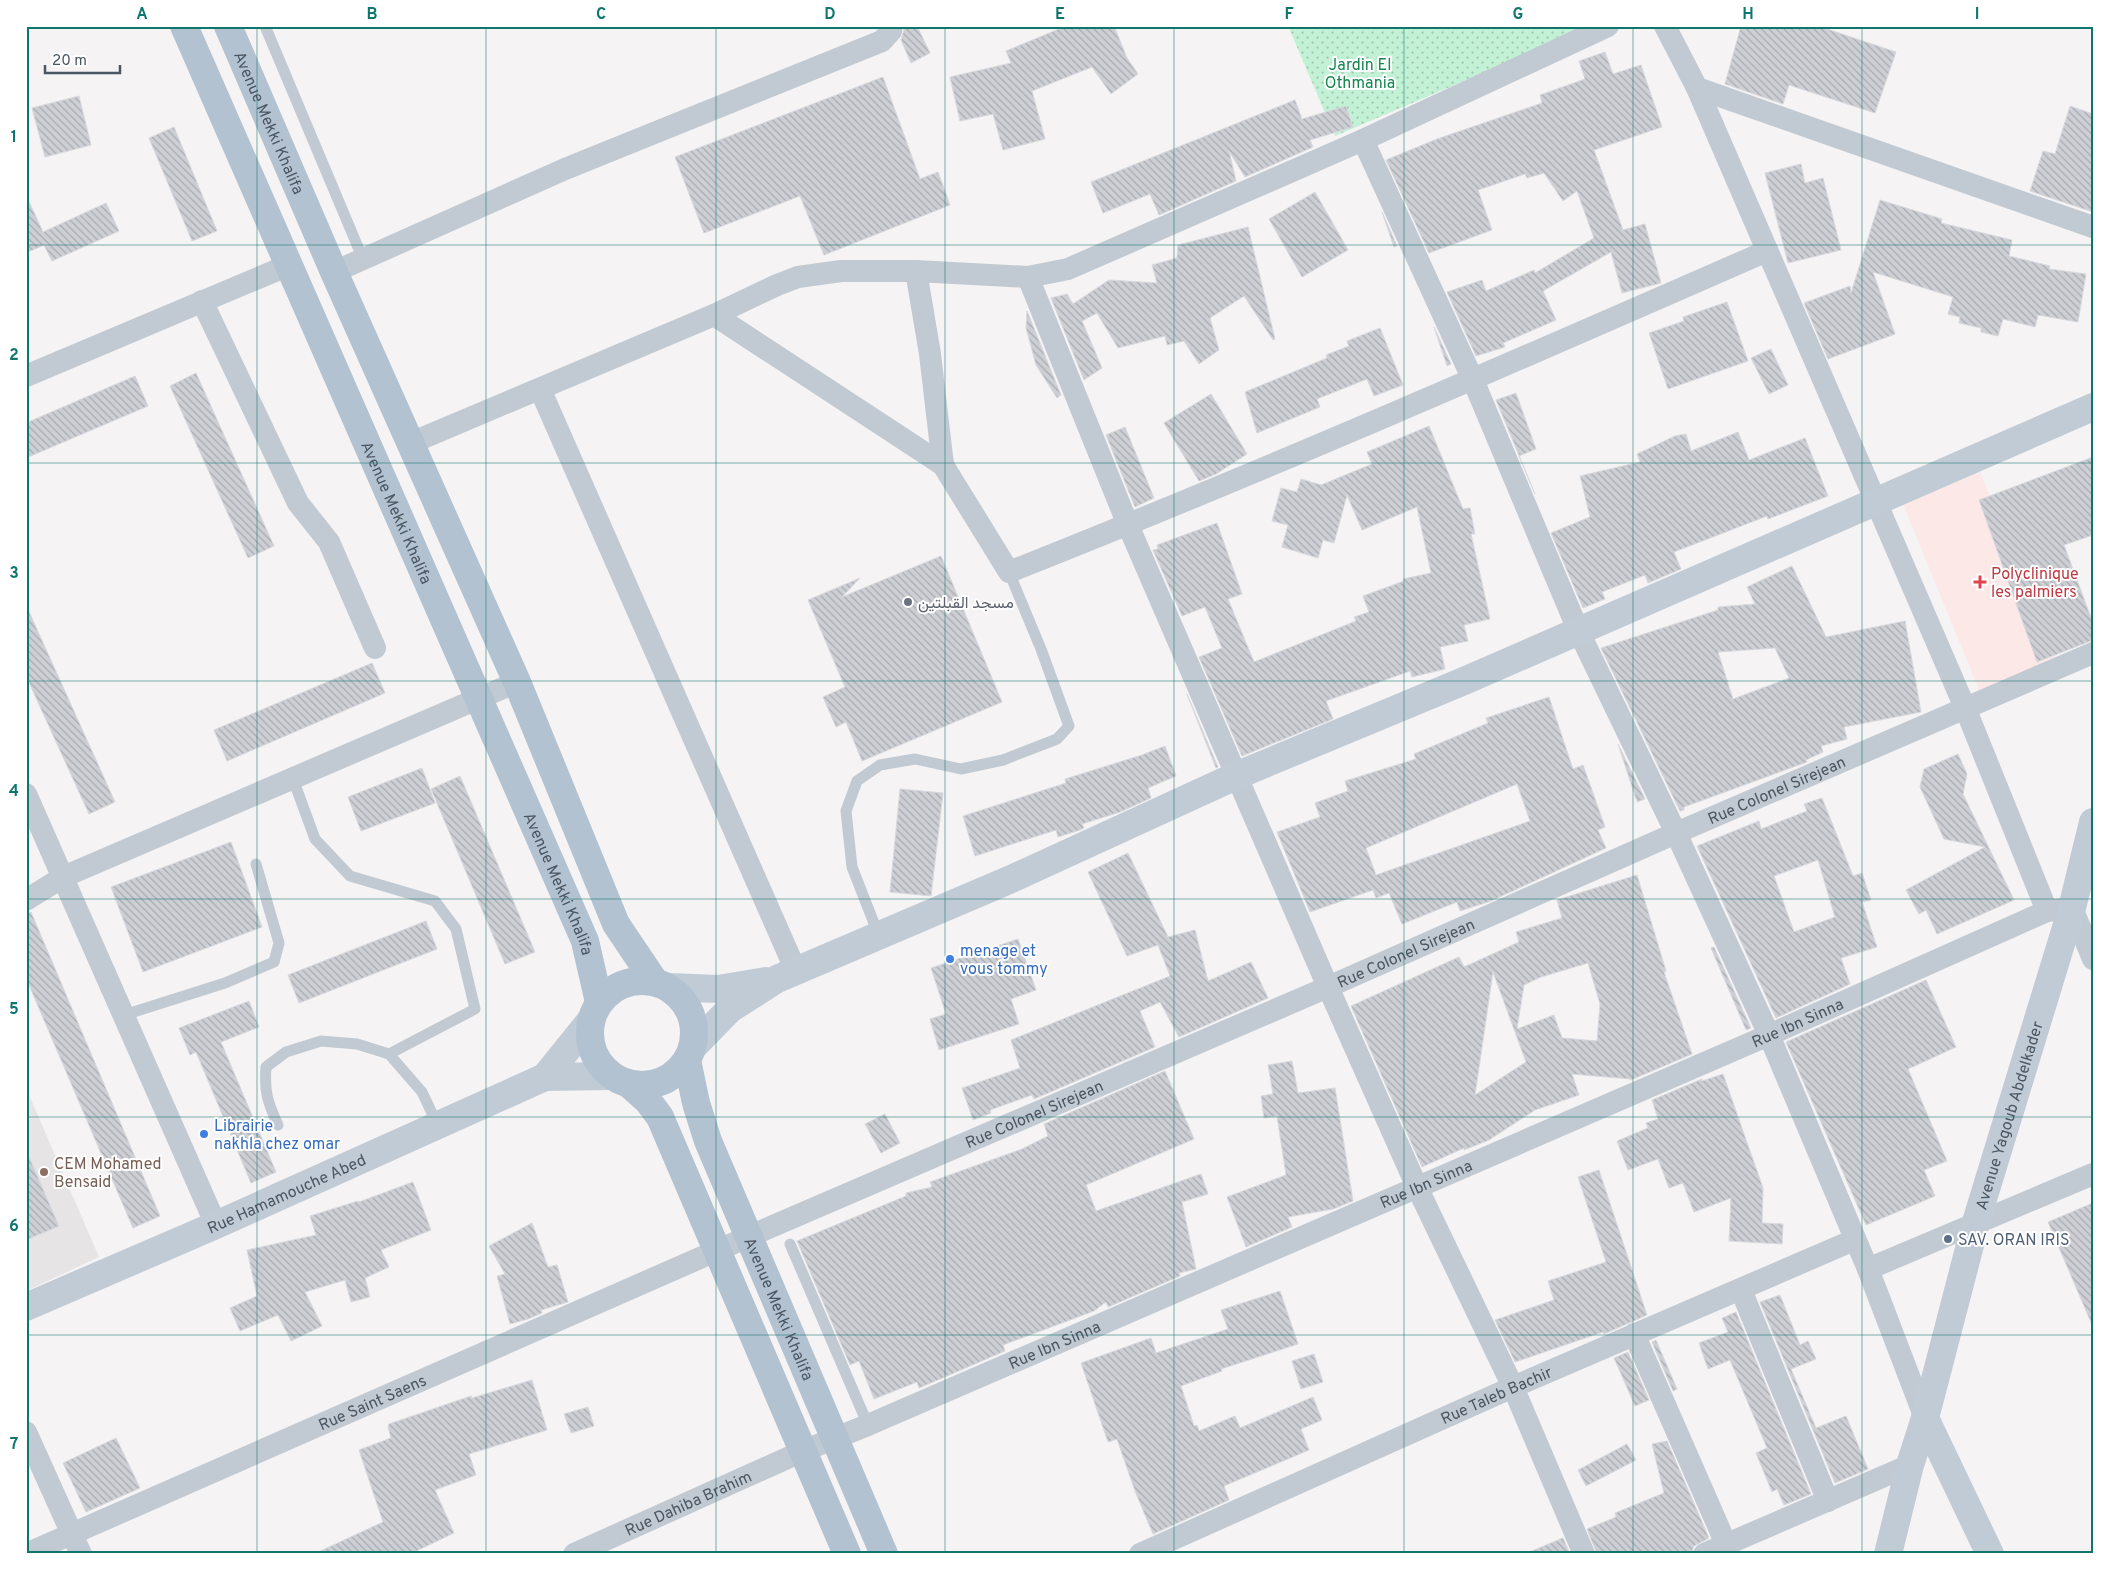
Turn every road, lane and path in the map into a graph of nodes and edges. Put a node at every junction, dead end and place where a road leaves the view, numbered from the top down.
1 (184, 26) edge
2 (228, 26) edge
3 (265, 26) edge
4 (892, 26) edge
5 (1608, 26) edge
6 (1673, 32) edge
7 (1697, 88) junction
8 (1363, 140) junction
9 (2093, 227) edge
10 (1767, 251) junction
11 (363, 259) junction
12 (289, 265) junction
13 (916, 271) junction
14 (334, 272) junction
15 (1028, 277) junction
16 (202, 301) junction
17 (714, 315) junction
18 (26, 376) edge
19 (1473, 380) junction
20 (540, 389) junction
21 (2093, 407) edge
22 (411, 443) junction
23 (943, 465) junction
24 (1877, 502) junction
25 (1128, 525) junction
26 (1009, 572) junction
27 (1578, 630) junction
28 (375, 648) dead end
29 (2093, 653) edge
30 (517, 682) junction
31 (480, 698) junction
32 (1966, 710) junction
33 (1238, 775) junction
34 (293, 779) junction
35 (26, 794) edge
36 (2093, 822) edge
37 (1676, 833) junction
38 (256, 864) dead end
39 (63, 877) junction
40 (26, 900) edge
41 (2060, 910) junction
42 (879, 936) junction
43 (2093, 959) edge
44 (787, 975) junction
45 (662, 985) junction
46 (1328, 987) junction
47 (595, 1011) junction
48 (124, 1015) junction
49 (1769, 1035) junction
50 (389, 1054) junction
51 (690, 1054) junction
52 (546, 1077) junction
53 (619, 1080) junction
54 (278, 1125) dead end
55 (438, 1126) junction
56 (2093, 1174) edge
57 (1418, 1187) junction
58 (1976, 1222) junction
59 (216, 1225) junction
60 (750, 1236) junction
61 (1854, 1240) junction
62 (790, 1244) dead end
63 (717, 1250) junction
64 (1868, 1269) junction
65 (1741, 1290) junction
66 (26, 1307) edge
67 (1634, 1334) junction
68 (1513, 1387) junction
69 (1925, 1418) junction
70 (868, 1425) junction
71 (26, 1432) edge
72 (834, 1438) junction
73 (803, 1450) junction
74 (1910, 1465) junction
75 (1828, 1500) junction
76 (72, 1533) junction
77 (1741, 1545) edge
78 (26, 1554) edge
79 (80, 1554) edge
80 (574, 1554) edge
81 (847, 1554) edge
82 (884, 1554) edge
83 (1140, 1554) edge
84 (1584, 1554) edge
85 (1704, 1554) edge
86 (1888, 1554) edge
87 (1990, 1554) edge

1 - 12 main road, Avenue Mekki Khalifa
2 - 14 main road, Avenue Mekki Khalifa
3 - 11 lane
4 - 11 street
5 - 8 street
6 - 7 street
7 - 9 street
7 - 10 street
8 - 15 street
8 - 19 street
10 - 19 street
10 - 24 street
11 - 14 street
12 - 16 street
12 - 31 main road, Avenue Mekki Khalifa
13 - 15 street
13 - 17 street
13 - 23 street
14 - 22 main road, Avenue Mekki Khalifa
15 - 25 street
16 - 18 street
16 - 28 street
17 - 20 street
17 - 23 street
19 - 25 street
19 - 27 street
20 - 22 street
20 - 44 street
21 - 24 main road
22 - 30 main road, Avenue Mekki Khalifa
23 - 26 street
24 - 27 main road
24 - 32 street
25 - 26 street
25 - 33 street
26 - 42 lane
27 - 33 main road
27 - 37 street
29 - 32 street, Rue Colonel Sirejean
30 - 31 street
30 - 45 main road, Avenue Mekki Khalifa
31 - 34 street
31 - 47 main road, Avenue Mekki Khalifa
32 - 37 street, Rue Colonel Sirejean
32 - 41 street
33 - 42 main road
33 - 46 street
34 - 39 street
34 - 50 lane
35 - 39 street
36 - 41 main road, Avenue Yagoub Abdelkader
37 - 46 street, Rue Colonel Sirejean
37 - 49 street
38 - 48 lane
39 - 40 street
39 - 48 street
41 - 43 street
41 - 49 street, Rue Ibn Sinna
41 - 58 main road, Avenue Yagoub Abdelkader
42 - 44 main road
44 - 45 main road
44 - 51 main road
45 - 47 main road
45 - 51 main road
46 - 57 street
46 - 60 street, Rue Colonel Sirejean
47 - 52 main road
47 - 53 main road
48 - 59 street
49 - 57 street, Rue Ibn Sinna
49 - 61 street
50 - 54 lane
50 - 55 lane
51 - 53 main road
51 - 60 main road, Avenue Mekki Khalifa
52 - 53 main road
52 - 55 main road, Rue Hamamouche Abed
53 - 63 main road
55 - 59 main road, Rue Hamamouche Abed
56 - 58 street
57 - 68 street
57 - 70 street, Rue Ibn Sinna
58 - 64 street
58 - 69 main road, Avenue Yagoub Abdelkader
59 - 66 main road, Rue Hamamouche Abed
60 - 63 street, Rue Colonel Sirejean
60 - 72 main road, Avenue Mekki Khalifa
61 - 64 street
61 - 65 street, Rue Taleb Bachir
62 - 70 lane
63 - 73 main road
63 - 76 street, Rue Saint Saens
64 - 69 street
65 - 67 street, Rue Taleb Bachir
65 - 75 street
67 - 68 street, Rue Taleb Bachir
67 - 77 street
68 - 83 street, Rue Taleb Bachir
68 - 84 street
69 - 74 main road, Avenue Yagoub Abdelkader
69 - 87 main road
70 - 72 street, Rue Ibn Sinna
71 - 76 street
72 - 73 street, Rue Ibn Sinna
72 - 82 main road, Avenue Mekki Khalifa
73 - 80 street, Rue Dahiba Brahim
73 - 81 main road
74 - 75 street
74 - 86 main road, Avenue Yagoub Abdelkader
75 - 77 street
76 - 78 street, Rue Saint Saens
76 - 79 street
77 - 85 street

